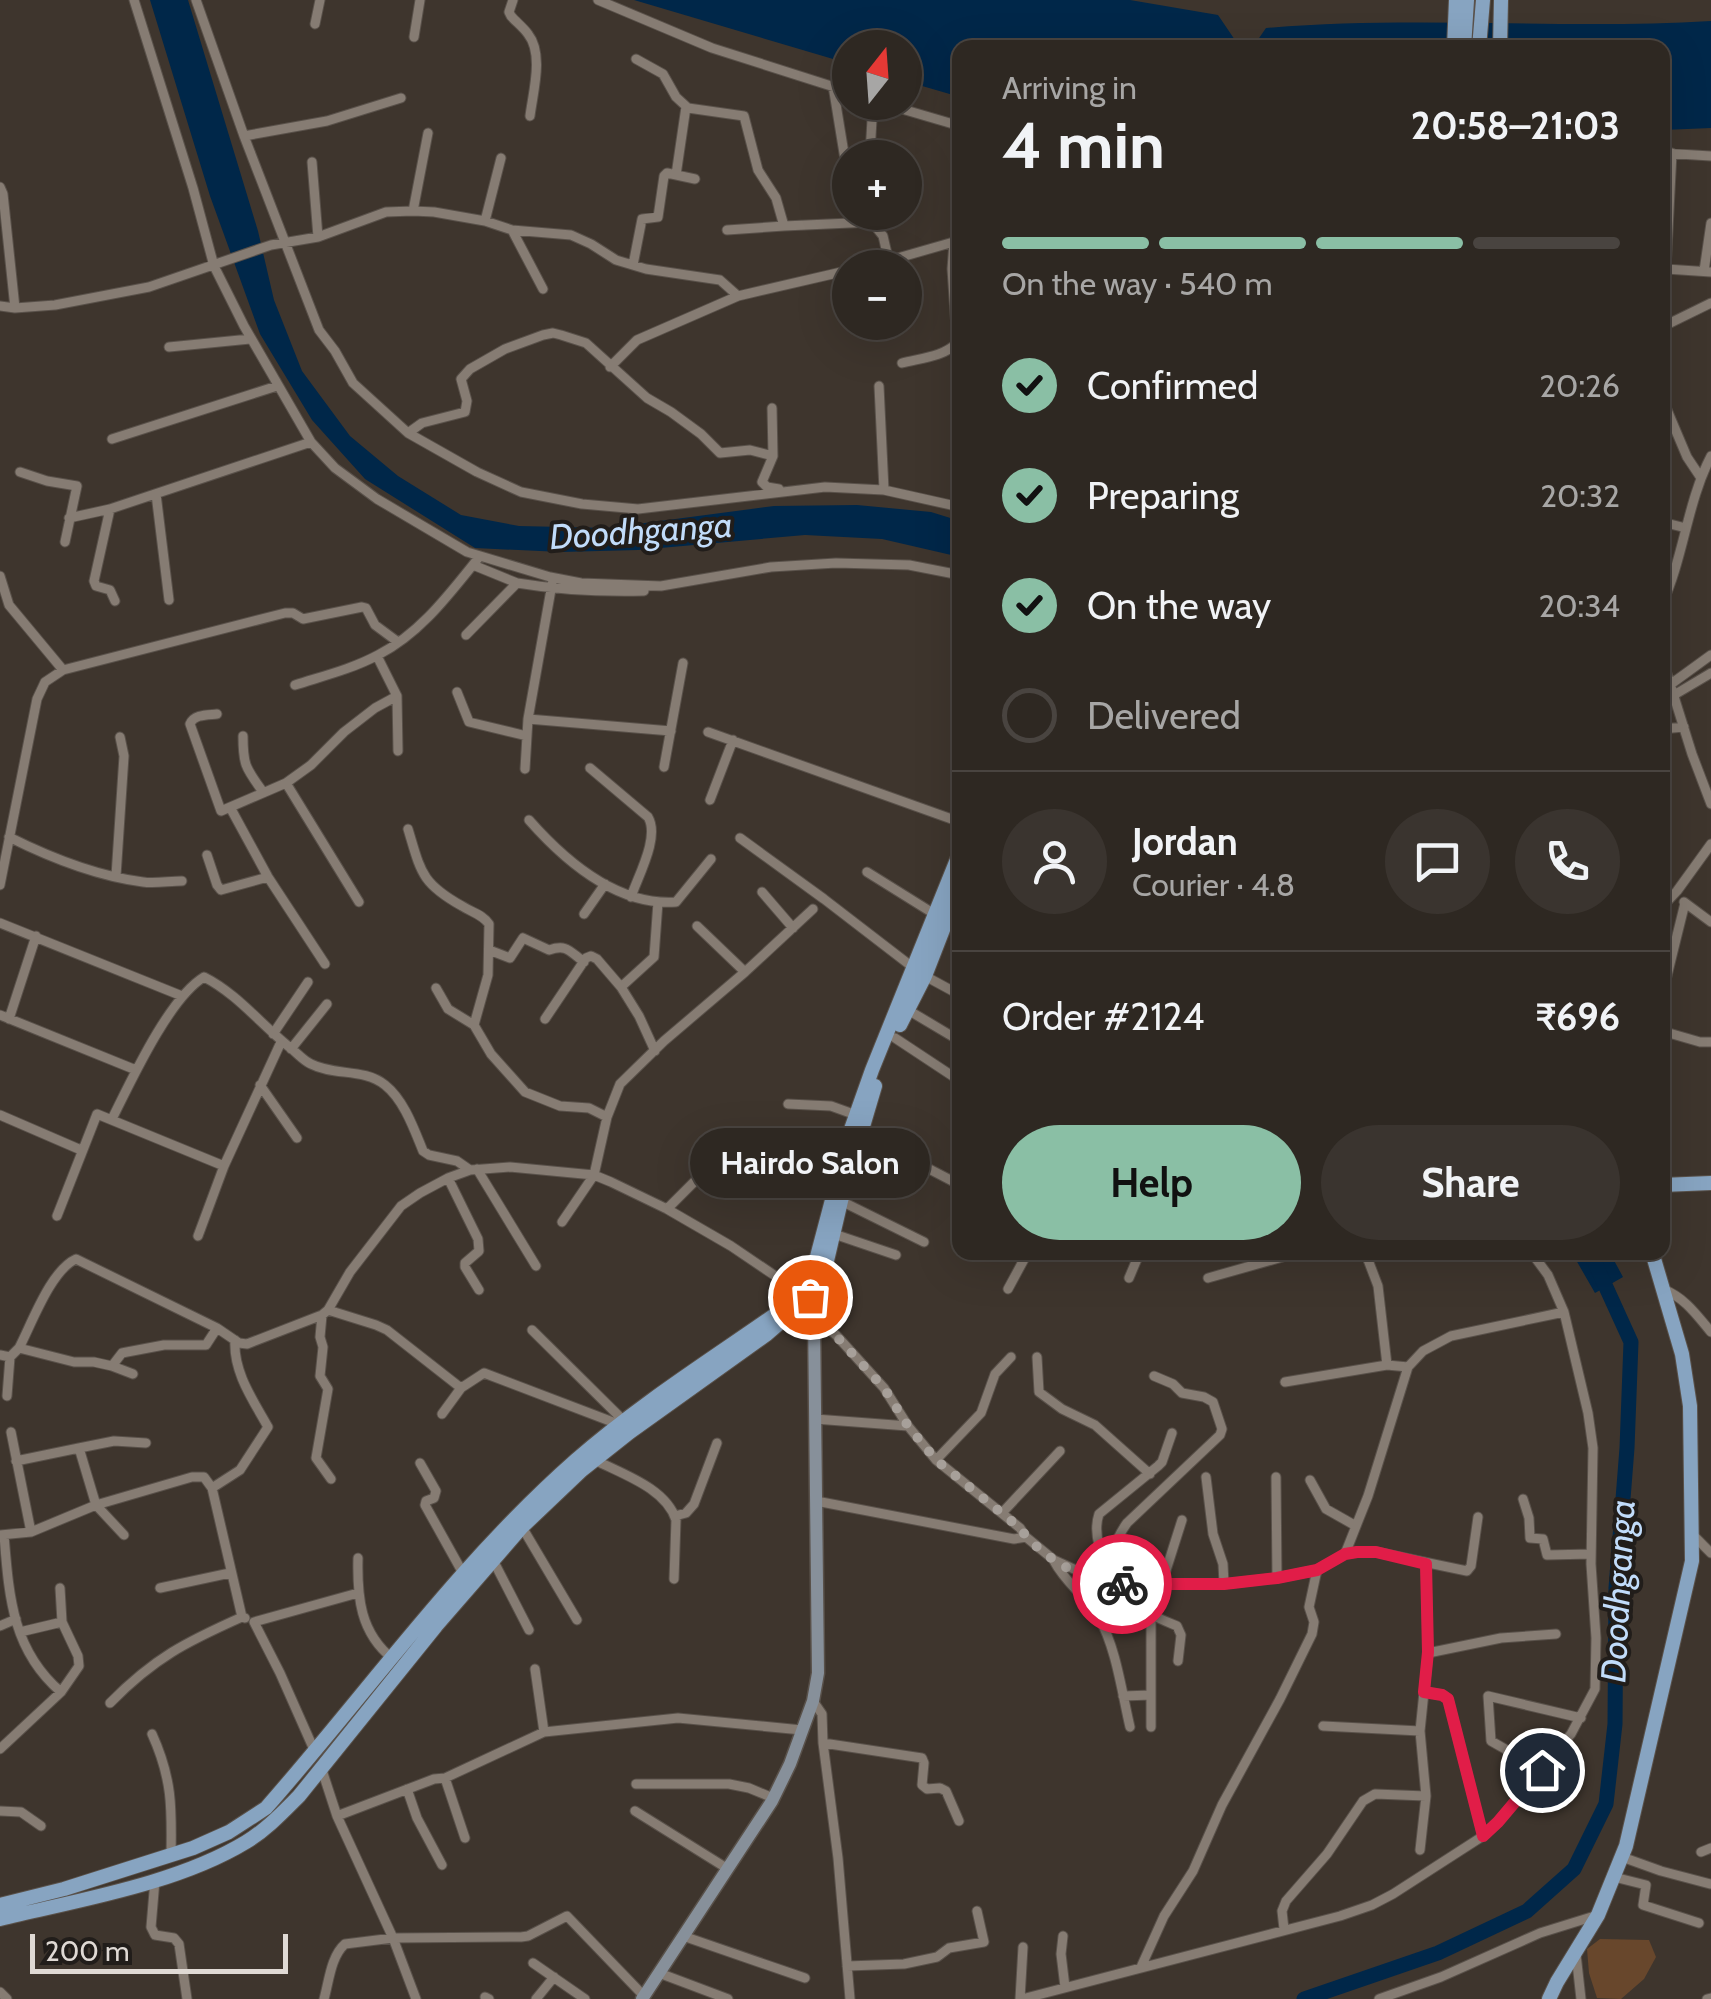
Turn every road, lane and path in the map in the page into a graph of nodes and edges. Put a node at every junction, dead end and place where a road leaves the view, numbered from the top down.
1 (134, 0) edge
2 (196, 0) edge
3 (320, 0) edge
4 (420, 0) edge
5 (513, 0) edge
6 (598, 0) edge
7 (1501, 0) edge
8 (1470, 5) edge
9 (315, 24) dead end
10 (414, 37) dead end
11 (1457, 40) edge
12 (1465, 40) edge
13 (1477, 40) edge
14 (1500, 40) edge
15 (636, 59) dead end
16 (832, 86) edge
17 (401, 98) dead end
18 (686, 106) junction
19 (922, 115) edge
20 (530, 116) dead end
21 (952, 124) edge
22 (428, 133) dead end
23 (244, 136) junction
24 (1670, 153) edge
25 (1711, 156) edge
26 (502, 158) dead end
27 (312, 162) dead end
28 (676, 175) junction
29 (695, 179) dead end
30 (0, 187) edge
31 (414, 211) junction
32 (485, 221) junction
33 (1711, 223) edge
34 (832, 224) edge
35 (784, 226) junction
36 (512, 230) junction
37 (726, 230) dead end
38 (318, 237) junction
39 (284, 241) junction
40 (952, 243) edge
41 (922, 252) edge
42 (218, 264) junction
43 (633, 265) junction
44 (1670, 269) edge
45 (1708, 272) edge
46 (832, 274) edge
47 (542, 289) dead end
48 (738, 296) junction
49 (1711, 303) edge
50 (0, 306) edge
51 (15, 308) junction
52 (1670, 322) edge
53 (250, 339) junction
54 (169, 347) dead end
55 (952, 347) edge
56 (902, 362) dead end
57 (610, 366) junction
58 (277, 386) junction
59 (879, 386) dead end
60 (772, 408) dead end
61 (1670, 417) edge
62 (408, 433) junction
63 (112, 438) dead end
64 (311, 442) junction
65 (772, 456) junction
66 (1711, 456) edge
67 (20, 472) dead end
68 (1700, 478) junction
69 (796, 490) junction
70 (884, 490) junction
71 (156, 494) junction
72 (952, 505) edge
73 (110, 509) junction
74 (69, 518) junction
75 (1670, 524) edge
76 (1686, 528) junction
77 (65, 542) dead end
78 (476, 560) junction
79 (1670, 572) edge
80 (952, 573) edge
81 (0, 576) edge
82 (553, 577) junction
83 (517, 582) junction
84 (661, 586) junction
85 (552, 589) junction
86 (168, 600) dead end
87 (115, 602) dead end
88 (466, 634) dead end
89 (398, 642) junction
90 (1711, 655) edge
91 (376, 656) junction
92 (683, 664) dead end
93 (63, 670) junction
94 (1711, 674) edge
95 (1670, 681) edge
96 (295, 685) dead end
97 (1673, 689) junction
98 (458, 692) dead end
99 (397, 696) junction
100 (217, 714) dead end
101 (528, 718) junction
102 (1684, 727) junction
103 (1670, 728) edge
104 (671, 731) junction
105 (708, 732) dead end
106 (244, 736) dead end
107 (528, 736) junction
108 (120, 737) dead end
109 (732, 740) junction
110 (398, 752) dead end
111 (664, 767) dead end
112 (590, 768) dead end
113 (525, 769) dead end
114 (1706, 770) edge
115 (286, 783) junction
116 (264, 792) junction
117 (710, 800) dead end
118 (1711, 804) edge
119 (231, 808) junction
120 (952, 819) edge
121 (529, 820) dead end
122 (408, 829) dead end
123 (9, 837) junction
124 (740, 838) dead end
125 (1711, 844) edge
126 (207, 855) dead end
127 (711, 859) dead end
128 (868, 872) dead end
129 (116, 876) junction
130 (268, 877) junction
131 (182, 881) dead end
132 (606, 884) junction
133 (0, 885) edge
134 (1677, 891) junction
135 (762, 892) dead end
136 (630, 897) junction
137 (1670, 898) edge
138 (359, 902) dead end
139 (658, 902) junction
140 (1685, 903) junction
141 (813, 909) dead end
142 (584, 914) dead end
143 (948, 916) edge
144 (1711, 922) edge
145 (0, 924) edge
146 (697, 926) dead end
147 (794, 928) junction
148 (36, 936) junction
149 (489, 950) junction
150 (584, 962) junction
151 (326, 964) dead end
152 (1670, 964) edge
153 (745, 972) junction
154 (920, 972) junction
155 (308, 982) dead end
156 (622, 986) junction
157 (436, 988) dead end
158 (952, 990) edge
159 (182, 996) junction
160 (327, 1004) dead end
161 (908, 1010) junction
162 (4, 1017) edge
163 (544, 1019) dead end
164 (474, 1025) junction
165 (0, 1030) edge
166 (1670, 1033) edge
167 (952, 1036) edge
168 (277, 1038) junction
169 (895, 1038) junction
170 (1711, 1042) edge
171 (291, 1049) junction
172 (655, 1051) junction
173 (136, 1070) junction
174 (952, 1076) edge
175 (260, 1085) junction
176 (788, 1104) dead end
177 (0, 1115) edge
178 (856, 1115) junction
179 (607, 1117) junction
180 (112, 1119) junction
181 (862, 1134) junction
182 (297, 1138) dead end
183 (81, 1150) junction
184 (715, 1161) dead end
185 (224, 1166) junction
186 (473, 1170) junction
187 (594, 1175) junction
188 (448, 1178) junction
189 (952, 1182) edge
190 (1711, 1183) edge
191 (1670, 1185) edge
192 (841, 1202) junction
193 (667, 1209) junction
194 (57, 1216) dead end
195 (562, 1222) dead end
196 (834, 1234) junction
197 (198, 1236) dead end
198 (924, 1242) dead end
199 (896, 1255) dead end
200 (1024, 1260) edge
201 (1137, 1260) edge
202 (1272, 1260) edge
203 (1368, 1260) edge
204 (1537, 1260) edge
205 (1654, 1260) edge
206 (536, 1266) dead end
207 (1129, 1278) dead end
208 (1208, 1278) dead end
209 (1008, 1289) dead end
210 (1663, 1289) junction
211 (479, 1290) dead end
212 (805, 1291) junction
213 (325, 1312) junction
214 (794, 1312) junction
215 (1564, 1312) junction
216 (814, 1321) junction
217 (218, 1328) junction
218 (532, 1330) dead end
219 (1711, 1332) edge
220 (235, 1340) junction
221 (19, 1348) junction
222 (5, 1356) edge
223 (1011, 1356) dead end
224 (1037, 1357) dead end
225 (1388, 1365) junction
226 (112, 1366) junction
227 (1408, 1367) junction
228 (134, 1374) dead end
229 (1154, 1376) dead end
230 (1285, 1382) dead end
231 (461, 1388) junction
232 (8, 1396) dead end
233 (442, 1414) dead end
234 (815, 1419) junction
235 (620, 1422) junction
236 (908, 1426) junction
237 (10, 1432) dead end
238 (1172, 1433) dead end
239 (146, 1443) dead end
240 (717, 1443) dead end
241 (79, 1448) junction
242 (1060, 1451) dead end
243 (595, 1460) junction
244 (936, 1460) junction
245 (16, 1461) junction
246 (420, 1463) dead end
247 (1150, 1474) junction
248 (1206, 1476) dead end
249 (1276, 1478) dead end
250 (331, 1479) dead end
251 (1310, 1480) dead end
252 (212, 1488) junction
253 (1523, 1499) dead end
254 (816, 1501) junction
255 (96, 1504) junction
256 (1002, 1513) junction
257 (675, 1516) junction
258 (1478, 1517) dead end
259 (1182, 1520) dead end
260 (1356, 1526) junction
261 (522, 1527) junction
262 (31, 1532) junction
263 (2, 1535) edge
264 (124, 1535) dead end
265 (1693, 1535) junction
266 (1026, 1537) junction
267 (1711, 1553) edge
268 (1345, 1554) junction
269 (1591, 1554) junction
270 (358, 1558) dead end
271 (493, 1560) junction
272 (1054, 1560) junction
273 (1426, 1564) junction
274 (1108, 1569) junction
275 (1317, 1570) junction
276 (230, 1573) junction
277 (464, 1575) junction
278 (1277, 1578) junction
279 (674, 1580) dead end
280 (1162, 1583) junction
281 (1224, 1584) junction
282 (1109, 1585) junction
283 (60, 1588) dead end
284 (160, 1588) dead end
285 (358, 1593) junction
286 (1151, 1616) junction
287 (242, 1617) junction
288 (16, 1619) junction
289 (577, 1620) dead end
290 (62, 1622) junction
291 (254, 1622) junction
292 (0, 1626) edge
293 (529, 1630) dead end
294 (20, 1632) junction
295 (1556, 1634) dead end
296 (1428, 1652) junction
297 (393, 1659) junction
298 (1178, 1661) dead end
299 (535, 1669) dead end
300 (61, 1692) junction
301 (1424, 1692) junction
302 (1151, 1695) junction
303 (1123, 1696) junction
304 (813, 1701) junction
305 (110, 1703) dead end
306 (1581, 1718) junction
307 (1323, 1726) dead end
308 (1130, 1727) dead end
309 (1152, 1727) dead end
310 (802, 1730) junction
311 (1420, 1730) junction
312 (544, 1732) junction
313 (152, 1734) dead end
314 (823, 1742) junction
315 (0, 1749) edge
316 (315, 1752) junction
317 (321, 1767) junction
318 (1542, 1770) junction
319 (445, 1778) junction
320 (636, 1784) dead end
321 (407, 1789) junction
322 (1426, 1796) junction
323 (773, 1798) junction
324 (0, 1811) edge
325 (635, 1811) dead end
326 (337, 1816) junction
327 (958, 1821) dead end
328 (41, 1826) dead end
329 (1483, 1836) junction
330 (466, 1838) dead end
331 (1420, 1850) dead end
332 (171, 1854) junction
333 (1622, 1857) junction
334 (442, 1865) dead end
335 (728, 1868) junction
336 (1614, 1877) junction
337 (155, 1880) junction
338 (1710, 1884) edge
339 (0, 1905) edge
340 (977, 1911) dead end
341 (1598, 1914) junction
342 (0, 1919) edge
343 (1700, 1923) dead end
344 (1284, 1929) junction
345 (683, 1936) junction
346 (1064, 1936) dead end
347 (394, 1938) junction
348 (1023, 1947) dead end
349 (1576, 1951) junction
350 (533, 1963) dead end
351 (847, 1966) junction
352 (1141, 1967) junction
353 (658, 1973) junction
354 (554, 1978) junction
355 (805, 1978) dead end
356 (1065, 1988) junction
357 (0, 1992) edge
358 (1584, 1996) edge
359 (643, 1997) edge
360 (7, 1999) edge
361 (187, 1999) edge
362 (324, 1999) edge
363 (416, 1999) edge
364 (536, 1999) edge
365 (584, 1999) edge
366 (728, 1999) edge
367 (850, 1999) edge
368 (1021, 1999) edge
369 (1378, 1999) edge
370 (1549, 1999) edge

1 - 42 street
2 - 23 street
3 - 9 street
4 - 10 street
5 - 20 street
6 - 16 street
7 - 14 main road
8 - 11 main road
8 - 12 main road
8 - 13 main road
15 - 18 street
17 - 23 street
18 - 28 street
18 - 35 street
19 - 21 street
22 - 31 street
23 - 39 street
24 - 25 street
26 - 32 street
27 - 38 street
28 - 29 street
28 - 43 street
30 - 51 street
31 - 32 street
31 - 38 street
32 - 36 street
33 - 45 street
34 - 35 street
35 - 37 street
36 - 43 street
36 - 47 street
38 - 39 street
39 - 42 street
39 - 62 street
40 - 41 street
42 - 51 street
42 - 53 street
43 - 48 street
44 - 45 street
46 - 48 street
48 - 57 street
49 - 52 street
50 - 51 street
53 - 54 street
53 - 58 street
55 - 56 street
57 - 62 street
57 - 65 street
58 - 63 street
58 - 64 street
59 - 70 street
60 - 65 street
61 - 68 street
62 - 69 street
64 - 71 street
64 - 78 street
65 - 69 street
66 - 68 street
67 - 74 street
68 - 76 street
69 - 70 street
70 - 72 street
71 - 73 street
71 - 86 street
73 - 74 street
73 - 87 street
74 - 77 street
75 - 76 street
76 - 79 street
78 - 82 street
78 - 83 street
78 - 89 street
80 - 84 street
81 - 93 street
82 - 84 street
82 - 85 street
83 - 85 street
83 - 88 street
84 - 85 street
85 - 101 street
89 - 91 street
89 - 93 street
90 - 97 street
91 - 96 street
91 - 99 street
92 - 104 street
93 - 123 street
94 - 97 street
95 - 97 street
97 - 102 street
98 - 107 street
99 - 110 street
99 - 115 street
100 - 119 street
101 - 104 street
101 - 107 street
102 - 103 street
102 - 114 street
104 - 111 street
105 - 109 street
106 - 116 street
107 - 113 street
108 - 129 street
109 - 117 street
109 - 120 street
112 - 136 street
114 - 118 street
115 - 116 street
115 - 138 street
116 - 119 street
119 - 130 street
121 - 132 street
122 - 149 street
123 - 129 street
123 - 133 street
124 - 154 street
125 - 134 street
126 - 130 street
127 - 139 street
128 - 143 street
129 - 131 street
130 - 151 street
132 - 136 street
132 - 142 street
134 - 137 street
134 - 140 street
135 - 147 street
136 - 139 street
139 - 156 street
140 - 144 street
140 - 152 street
141 - 147 street
143 - 154 main road
145 - 148 street
146 - 153 street
147 - 153 street
148 - 159 street
148 - 162 street
149 - 150 street
149 - 164 street
150 - 156 street
150 - 163 street
153 - 172 street
154 - 158 street
154 - 161 main road
154 - 178 main road
155 - 168 street
156 - 172 street
157 - 164 street
159 - 168 street
159 - 173 street
160 - 171 street
161 - 167 street
161 - 169 main road
162 - 165 street
162 - 173 street
164 - 179 street
166 - 170 street
168 - 171 street
168 - 175 street
169 - 174 street
169 - 181 main road
171 - 186 street
172 - 179 street
173 - 180 street
175 - 182 street
175 - 185 street
176 - 178 street
177 - 183 street
178 - 212 main road
179 - 187 street
180 - 183 street
180 - 185 street
181 - 189 street
181 - 192 main road
183 - 194 street
184 - 193 street
185 - 197 street
186 - 187 street
186 - 188 street
186 - 206 street
187 - 193 street
187 - 195 street
188 - 211 street
188 - 213 street
190 - 191 main road
192 - 196 main road
192 - 198 street
193 - 212 street
196 - 199 street
196 - 212 main road
200 - 209 street
201 - 207 street
202 - 208 street
203 - 225 street
204 - 215 street
205 - 210 main road
210 - 219 street
210 - 265 main road
212 - 214 main road
212 - 216 main road
212 - 235 main road
213 - 220 street
213 - 231 street
213 - 250 street
214 - 216 main road
214 - 243 main road
215 - 227 street
215 - 269 street
216 - 234 main road
216 - 236 street
217 - 220 street
217 - 221 street
217 - 226 street
218 - 235 street
220 - 252 street
221 - 222 street
221 - 226 street
222 - 232 street
223 - 244 street
224 - 247 street
225 - 227 street
225 - 230 street
226 - 228 street
227 - 260 street
229 - 274 street
231 - 233 street
231 - 235 street
234 - 236 street
234 - 254 main road
235 - 277 main road
236 - 244 street
237 - 245 street
238 - 247 street
239 - 241 street
240 - 257 street
241 - 245 street
241 - 255 street
242 - 256 street
243 - 257 street
243 - 261 main road
244 - 256 street
245 - 262 street
246 - 277 street
247 - 274 street
248 - 281 street
249 - 278 street
251 - 260 street
252 - 255 street
252 - 276 street
253 - 269 street
254 - 266 street
254 - 304 main road
255 - 262 street
255 - 264 street
256 - 266 street
257 - 279 street
258 - 273 street
259 - 280 street
260 - 268 street
261 - 271 main road
261 - 289 street
262 - 263 street
263 - 288 street
265 - 267 street
265 - 333 main road
266 - 272 street
268 - 273 street
268 - 275 street
269 - 306 street
270 - 285 street
271 - 293 street
271 - 317 main road
272 - 282 street
272 - 303 street
273 - 296 street
274 - 282 street
275 - 278 street
275 - 352 street
276 - 284 street
276 - 287 street
277 - 297 main road
278 - 281 street
280 - 281 street
280 - 282 street
282 - 286 street
283 - 290 street
285 - 291 street
285 - 297 street
286 - 298 street
286 - 302 street
287 - 291 street
287 - 305 street
288 - 292 street
288 - 294 street
290 - 294 street
290 - 300 street
291 - 316 street
294 - 300 street
295 - 296 street
296 - 301 street
297 - 316 main road
299 - 312 street
300 - 315 street
301 - 311 street
301 - 329 street
302 - 303 street
302 - 309 street
303 - 308 street
304 - 310 main road
304 - 314 street
306 - 318 street
306 - 318 street
307 - 311 street
310 - 312 street
310 - 323 main road
311 - 322 street
312 - 319 street
313 - 332 street
314 - 327 street
314 - 351 street
316 - 332 main road
317 - 326 street
317 - 337 main road
318 - 329 street
319 - 321 street
319 - 330 street
320 - 323 street
321 - 326 street
321 - 334 street
322 - 331 street
322 - 344 street
323 - 335 main road
324 - 328 street
325 - 335 street
326 - 347 street
329 - 344 street
332 - 339 main road
333 - 336 main road
333 - 338 street
335 - 345 main road
336 - 341 main road
336 - 343 street
337 - 342 main road
337 - 361 street
340 - 351 street
341 - 349 main road
341 - 369 street
344 - 352 street
345 - 353 main road
345 - 355 street
346 - 356 street
347 - 359 street
347 - 362 street
347 - 363 street
348 - 368 street
349 - 358 street
349 - 370 main road
350 - 354 street
351 - 367 street
352 - 356 street
353 - 359 main road
353 - 366 street
354 - 364 street
354 - 365 street
356 - 368 street
357 - 360 street

